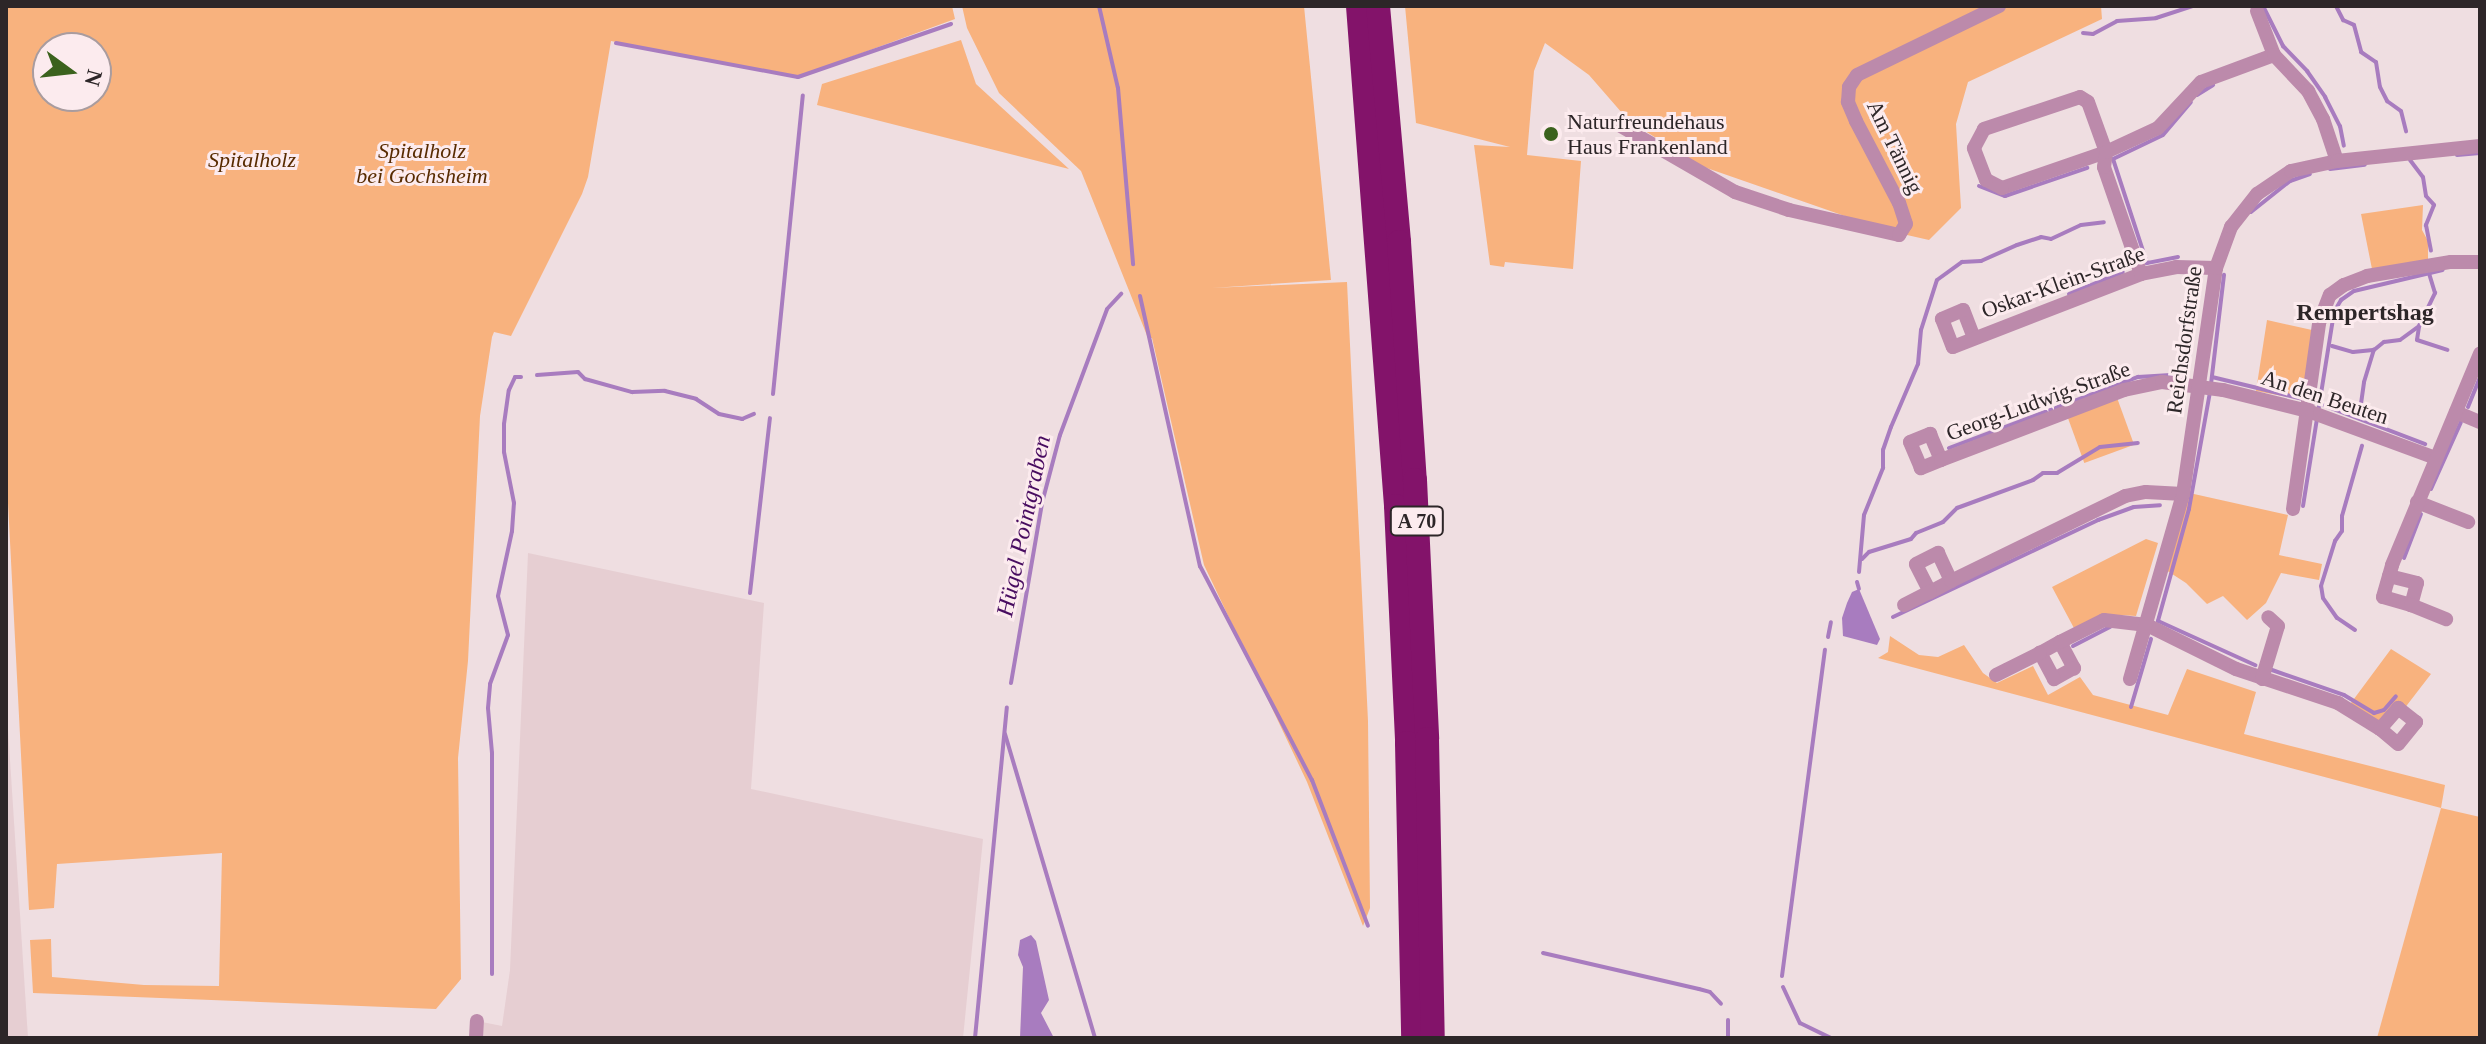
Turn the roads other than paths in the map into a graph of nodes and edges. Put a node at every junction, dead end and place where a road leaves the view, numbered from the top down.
1 (1358, 6) edge
2 (1378, 6) edge
3 (1999, 6) edge
4 (2257, 11) dead end
5 (2274, 55) junction
6 (1619, 125) dead end
7 (2480, 146) edge
8 (2106, 152) junction
9 (2337, 161) junction
10 (2480, 262) edge
11 (2216, 268) junction
12 (2141, 274) junction
13 (1974, 338) dead end
14 (2480, 354) edge
15 (2199, 387) junction
16 (2308, 411) junction
17 (2456, 412) junction
18 (2480, 422) edge
19 (2436, 458) junction
20 (1941, 460) dead end
21 (2183, 494) junction
22 (2417, 502) junction
23 (2293, 509) dead end
24 (2468, 522) dead end
25 (2389, 576) junction
26 (1951, 581) junction
27 (1930, 592) junction
28 (1904, 605) dead end
29 (2411, 605) junction
30 (2268, 617) dead end
31 (2446, 619) dead end
32 (2147, 625) junction
33 (2060, 642) junction
34 (2040, 653) junction
35 (1996, 675) dead end
36 (2130, 679) dead end
37 (2262, 679) junction
38 (2380, 729) dead end
39 (477, 1021) dead end
40 (476, 1038) edge
41 (1413, 1038) edge
42 (1433, 1038) edge

1 - 41 highway, A 70
2 - 42 highway, A 70
3 - 6 street, Am Tännig
4 - 5 street
5 - 8 street
5 - 9 street
7 - 9 street, Reichsdorfstraße
8 - 8 street
8 - 12 street
9 - 11 street, Reichsdorfstraße
10 - 16 street
11 - 12 street, Oskar-Klein-Straße
11 - 15 street, Reichsdorfstraße
12 - 13 street, Oskar-Klein-Straße
14 - 17 street
15 - 16 street, An den Beuten
15 - 20 street, Georg-Ludwig-Straße
15 - 21 street, Reichsdorfstraße
16 - 19 street, An den Beuten
16 - 23 street
17 - 18 street
17 - 19 street
19 - 22 street
21 - 26 street
21 - 32 street, Reichsdorfstraße
22 - 24 street
22 - 25 street
25 - 29 street
25 - 29 street
26 - 27 street
26 - 27 street
27 - 28 street
29 - 31 street
30 - 37 street
32 - 33 street
32 - 36 street, Reichsdorfstraße
32 - 37 street
33 - 34 street
33 - 34 street
34 - 35 street
37 - 38 street
39 - 40 street

